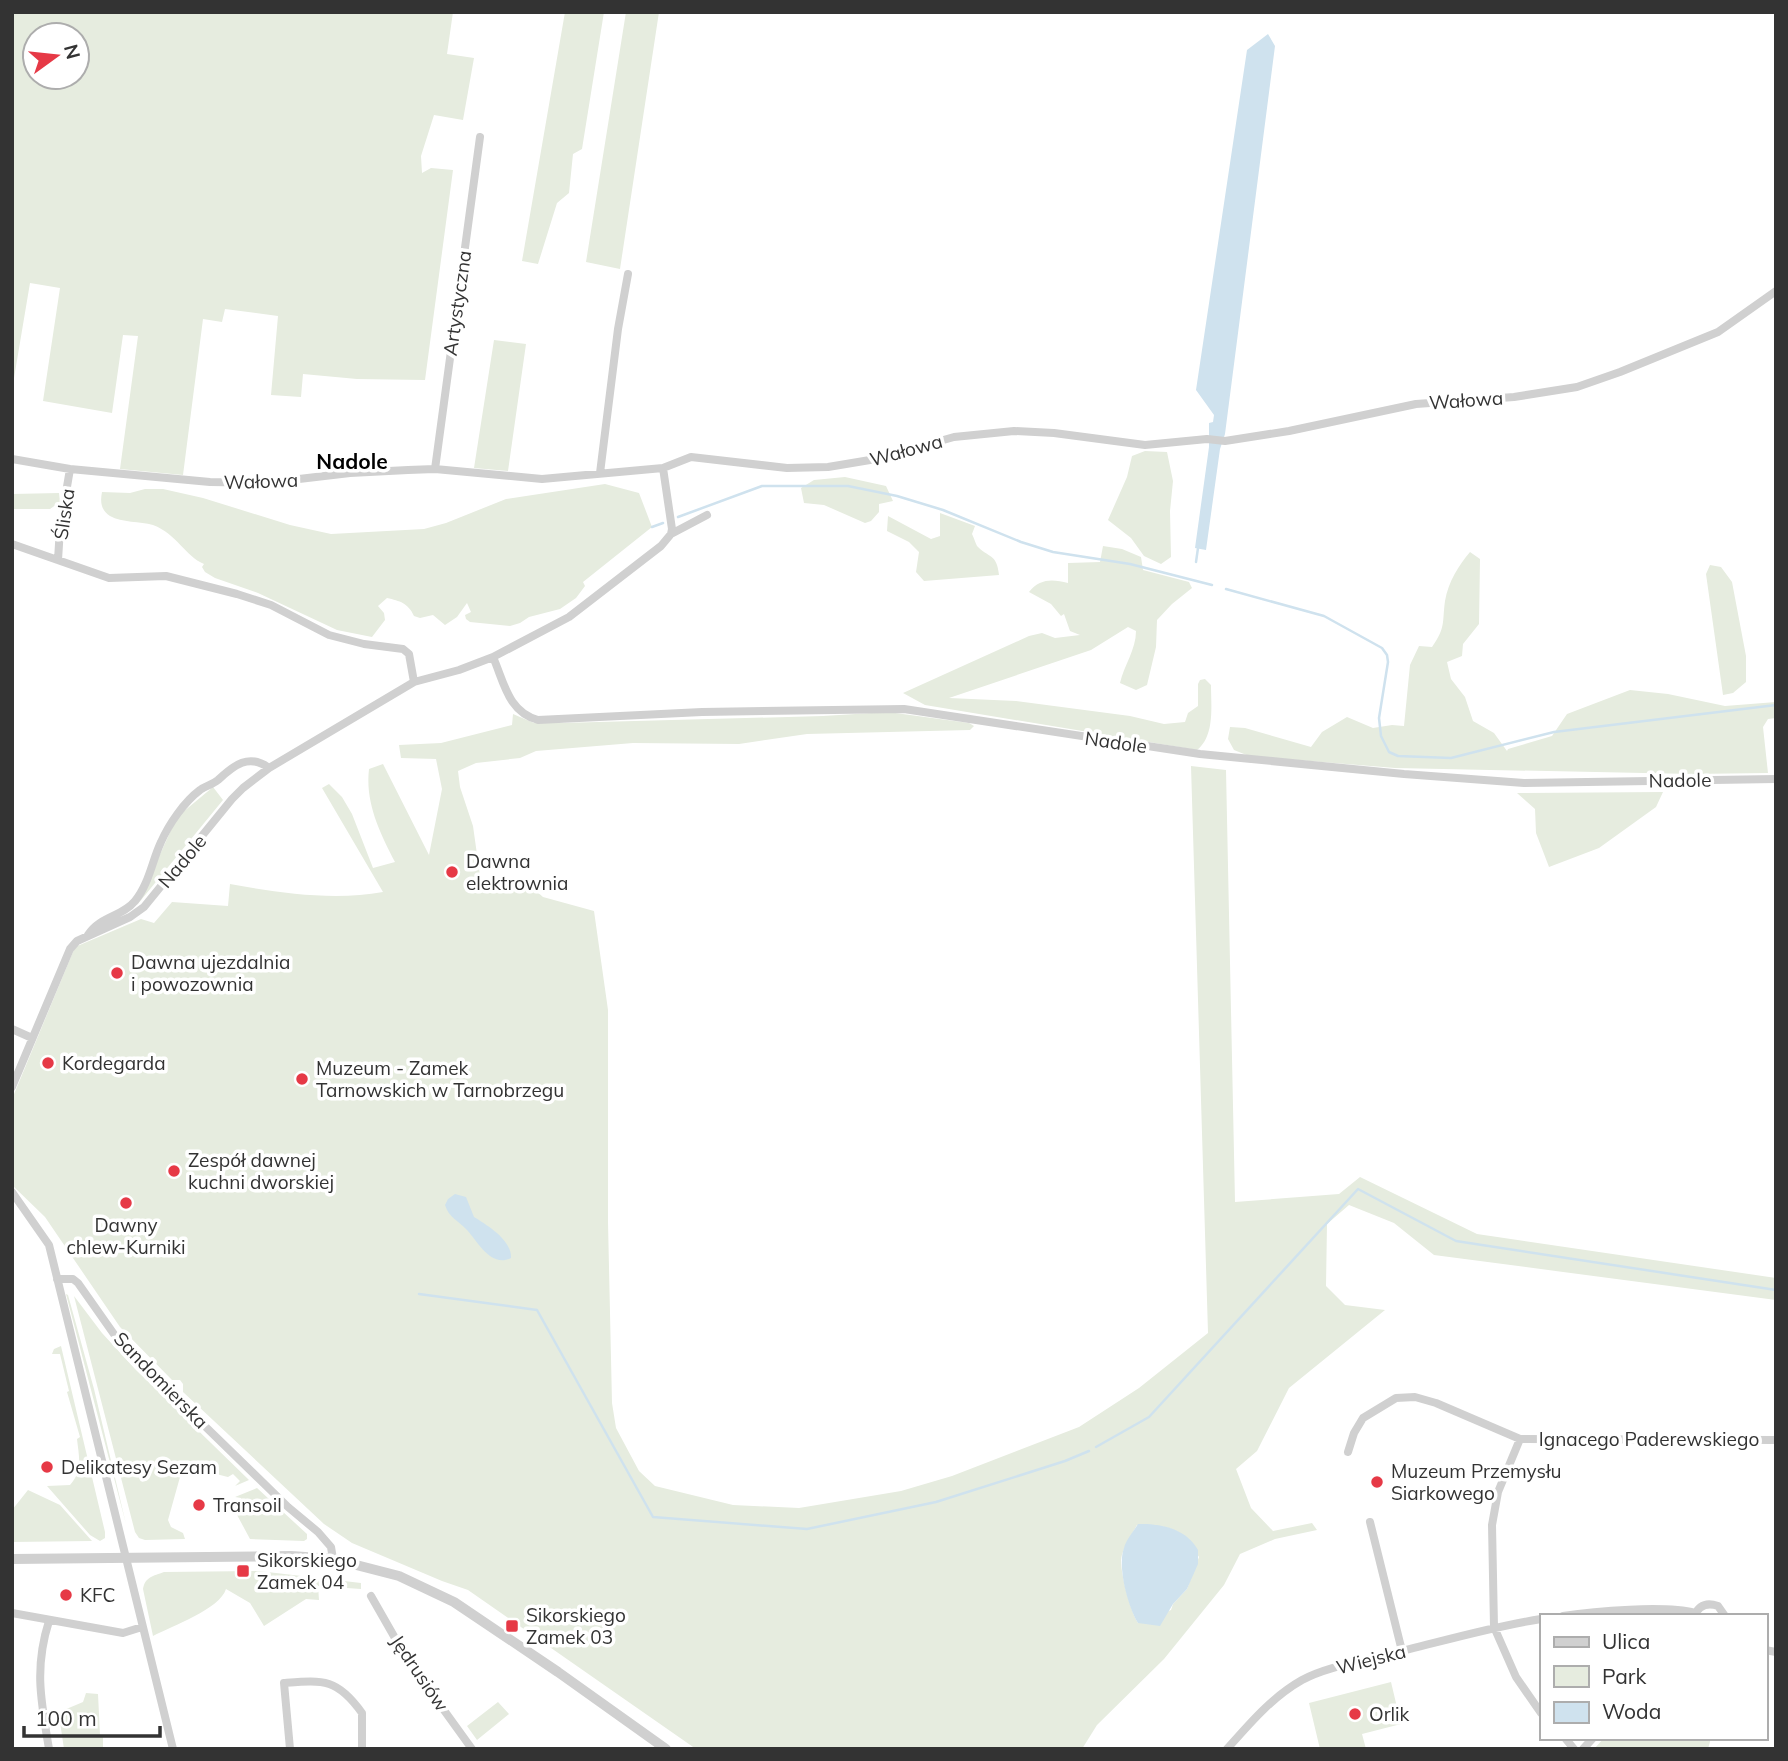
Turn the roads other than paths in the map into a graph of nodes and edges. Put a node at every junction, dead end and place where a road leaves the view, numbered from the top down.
1 (480, 137) dead end
2 (628, 274) dead end
3 (1776, 291) edge
4 (12, 460) edge
5 (70, 468) junction
6 (663, 468) junction
7 (435, 470) junction
8 (600, 473) junction
9 (706, 515) dead end
10 (671, 534) junction
11 (12, 544) edge
12 (58, 560) junction
13 (493, 657) junction
14 (414, 682) junction
15 (269, 768) junction
16 (1776, 779) edge
17 (88, 935) junction
18 (12, 1029) edge
19 (32, 1038) junction
20 (12, 1087) edge
21 (12, 1192) edge
22 (57, 1279) junction
23 (1520, 1439) junction
24 (1776, 1440) edge
25 (1348, 1452) dead end
26 (1370, 1522) dead end
27 (125, 1557) junction
28 (12, 1559) edge
29 (332, 1559) junction
30 (371, 1596) dead end
31 (12, 1613) edge
32 (1582, 1614) edge
33 (1690, 1614) edge
34 (1696, 1614) edge
35 (1724, 1614) edge
36 (1540, 1619) edge
37 (48, 1621) junction
38 (142, 1628) junction
39 (1494, 1628) junction
40 (1402, 1651) junction
41 (1540, 1712) edge
42 (50, 1749) edge
43 (173, 1749) edge
44 (290, 1749) edge
45 (362, 1749) edge
46 (472, 1749) edge
47 (666, 1749) edge
48 (1227, 1749) edge

1 - 7 street, Artystyczna
2 - 8 street
3 - 6 street, Wałowa
4 - 5 street, Wałowa
5 - 7 street, Wałowa
5 - 12 street, Śliska
6 - 8 street, Wałowa
6 - 10 street
7 - 8 street, Wałowa
9 - 10 street, Nadole
10 - 13 street, Nadole
11 - 12 street
12 - 14 street
13 - 14 street, Nadole
13 - 16 street, Nadole
14 - 15 street, Nadole
15 - 17 street, Nadole
15 - 17 street
17 - 19 street, Nadole
18 - 19 street
19 - 20 street, Nadole
21 - 22 street
22 - 27 street
22 - 29 street, Sandomierska
23 - 24 street, Ignacego Paderewskiego
23 - 25 street, Ignacego Paderewskiego
23 - 39 street
26 - 40 street
27 - 28 street
27 - 29 street
27 - 38 street
29 - 47 street
30 - 46 street, Jędrusiów
31 - 37 street
32 - 33 street
34 - 35 street
36 - 39 street, Wiejska
37 - 38 street
37 - 42 street
38 - 43 street
39 - 40 street, Wiejska
39 - 41 street
40 - 48 street, Wiejska
44 - 45 street

